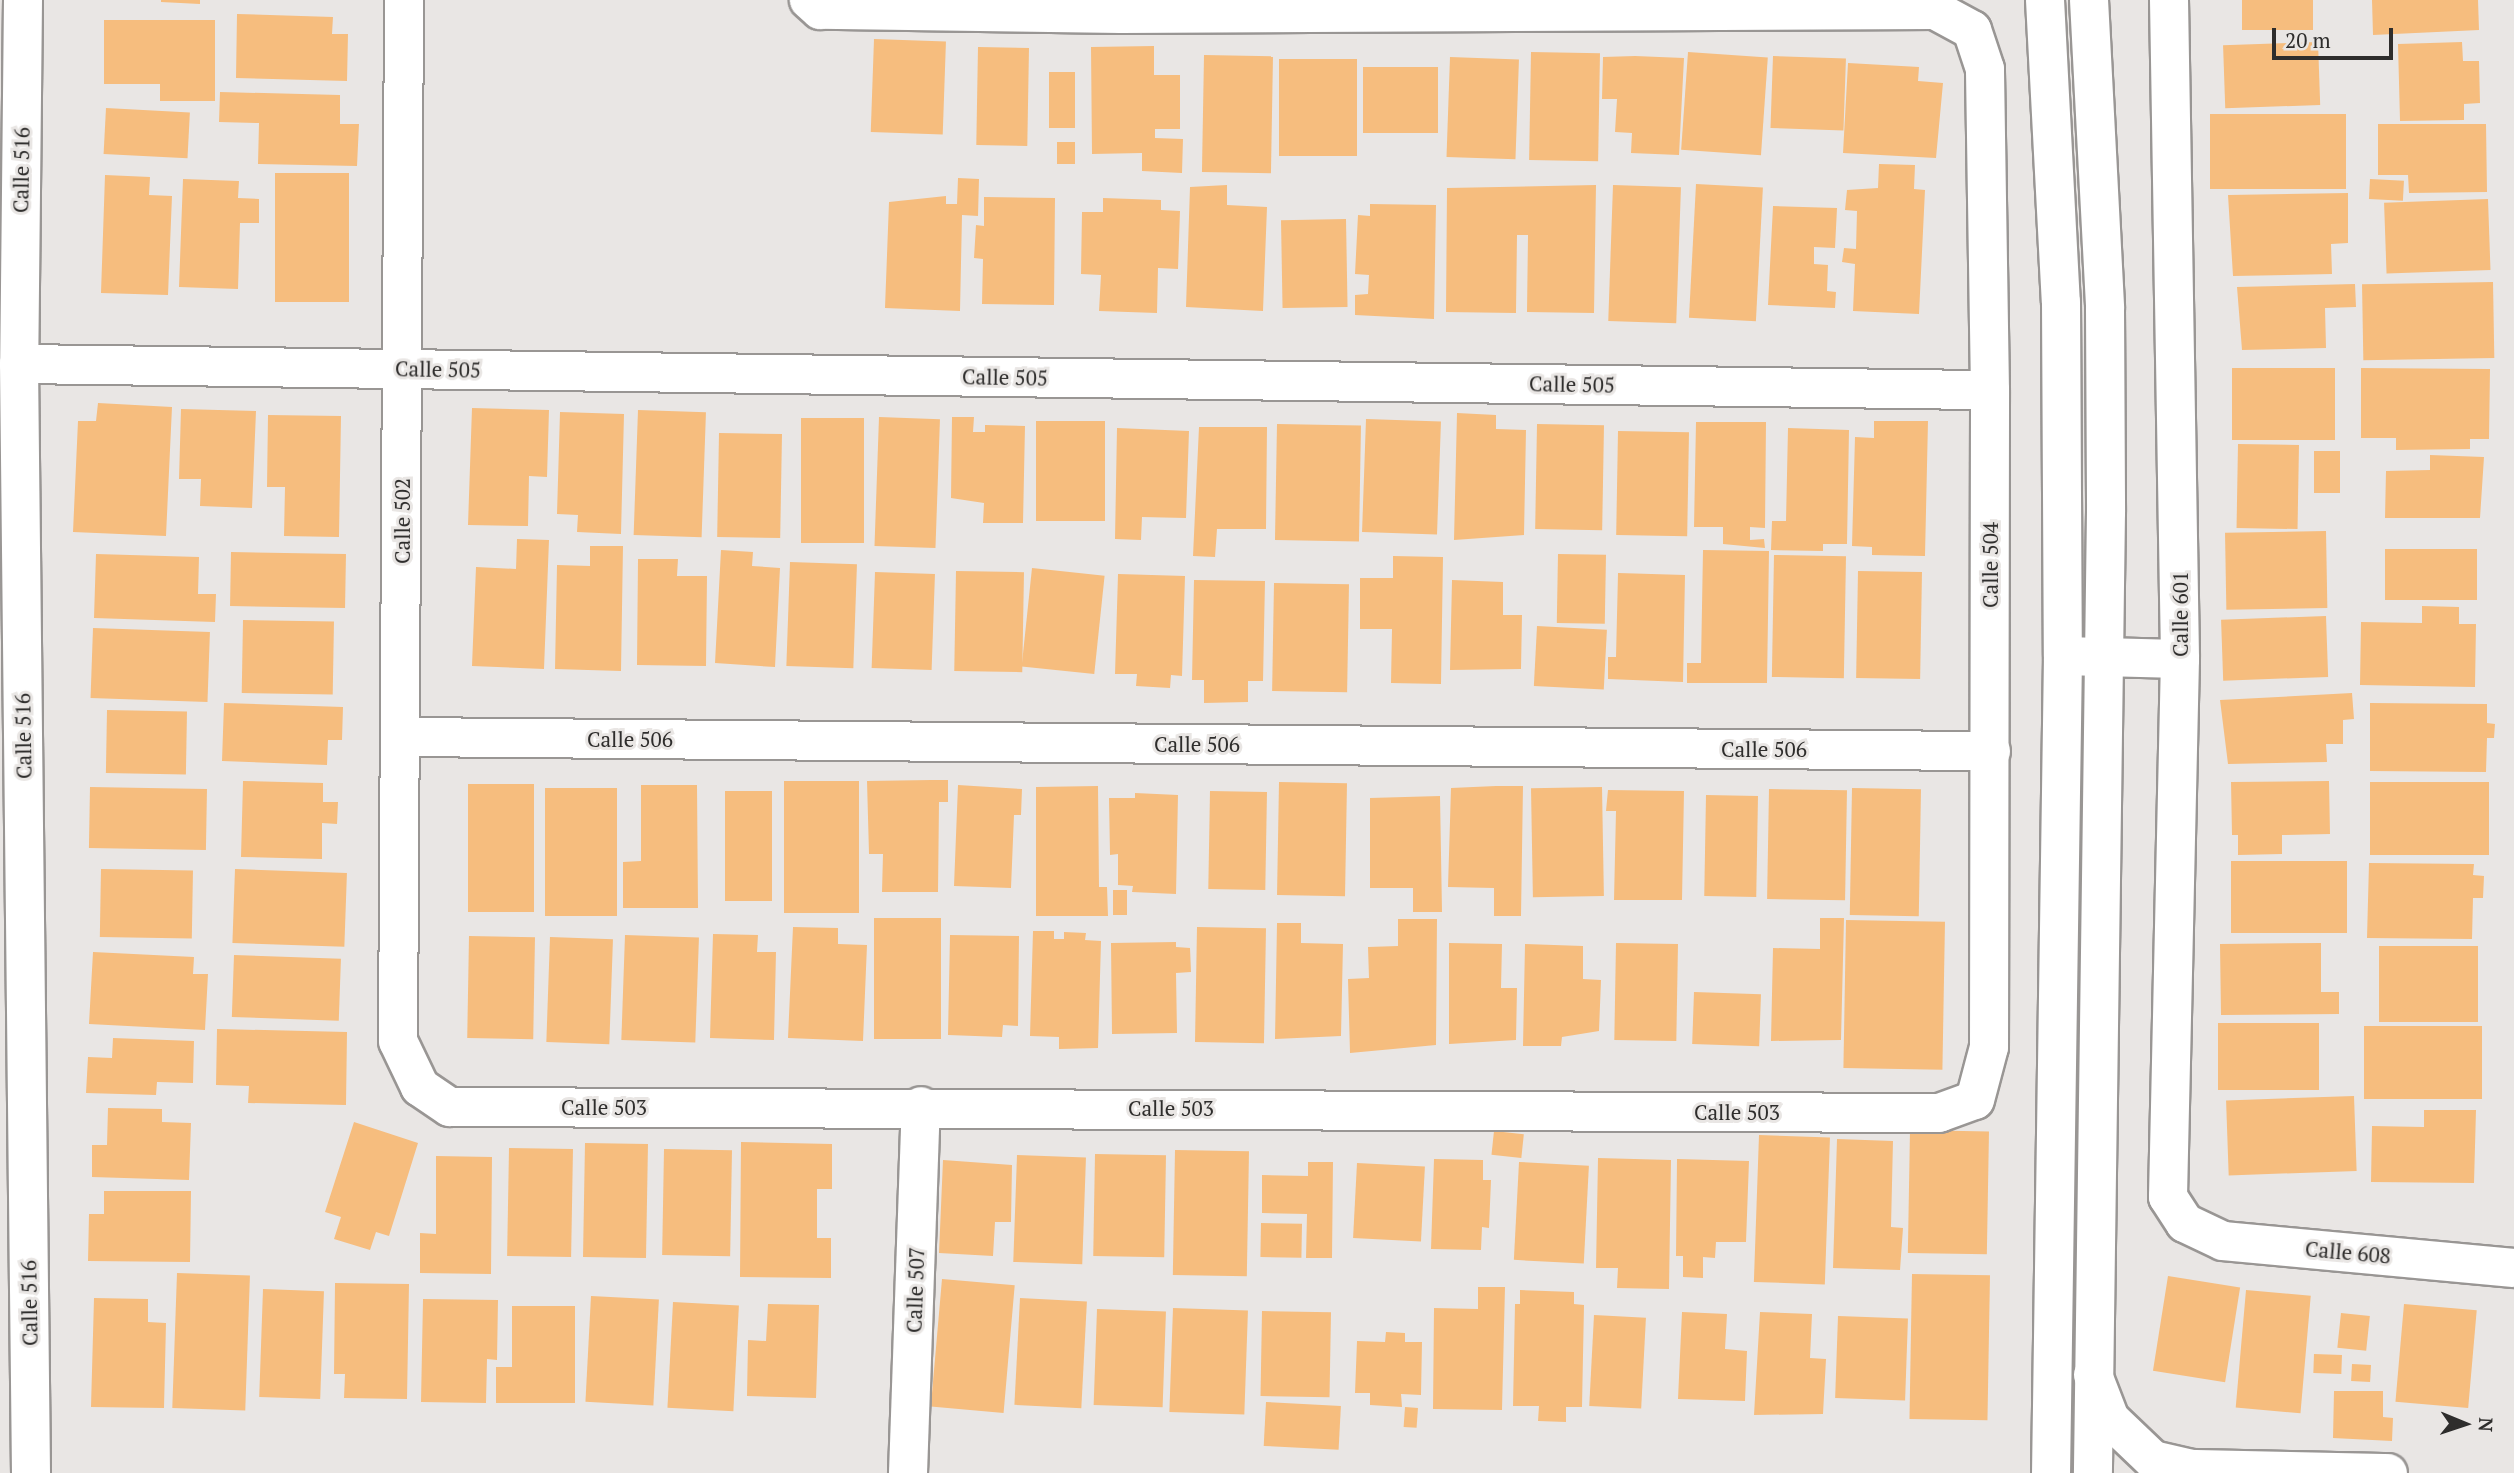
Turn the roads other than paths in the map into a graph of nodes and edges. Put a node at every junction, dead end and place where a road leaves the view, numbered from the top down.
1 (23, 0) edge
2 (404, 0) edge
3 (809, 0) edge
4 (2045, 0) edge
5 (2089, 0) edge
6 (2169, 0) edge
7 (1121, 7) edge
8 (19, 364) junction
9 (401, 369) junction
10 (1990, 390) junction
11 (2063, 656) junction
12 (2104, 657) junction
13 (2180, 659) junction
14 (404, 737) junction
15 (1991, 751) junction
16 (398, 1041) joint
17 (1975, 1100) joint
18 (921, 1106) junction
19 (2185, 1223) joint
20 (2514, 1268) edge
21 (2093, 1375) junction
22 (31, 1473) edge
23 (908, 1473) edge
24 (2051, 1473) edge
25 (2093, 1473) edge
26 (2388, 1473) edge

1 - 8 street, Calle 516
2 - 9 street, Calle 502
3 - 7 street
4 - 11 street
5 - 12 street
6 - 13 street, Calle 601
7 - 10 street, Calle 504
8 - 9 street, Calle 505
8 - 22 street, Calle 516
9 - 10 street, Calle 505
9 - 14 street, Calle 502
10 - 15 street, Calle 504
11 - 12 street
11 - 24 street
12 - 13 street
12 - 21 street
13 - 19 street, Calle 601
14 - 15 street, Calle 506
14 - 16 street, Calle 502
15 - 17 street, Calle 504
16 - 18 street, Calle 503
17 - 18 street, Calle 503
18 - 23 street, Calle 507
19 - 20 street, Calle 608
21 - 25 street
21 - 26 street

